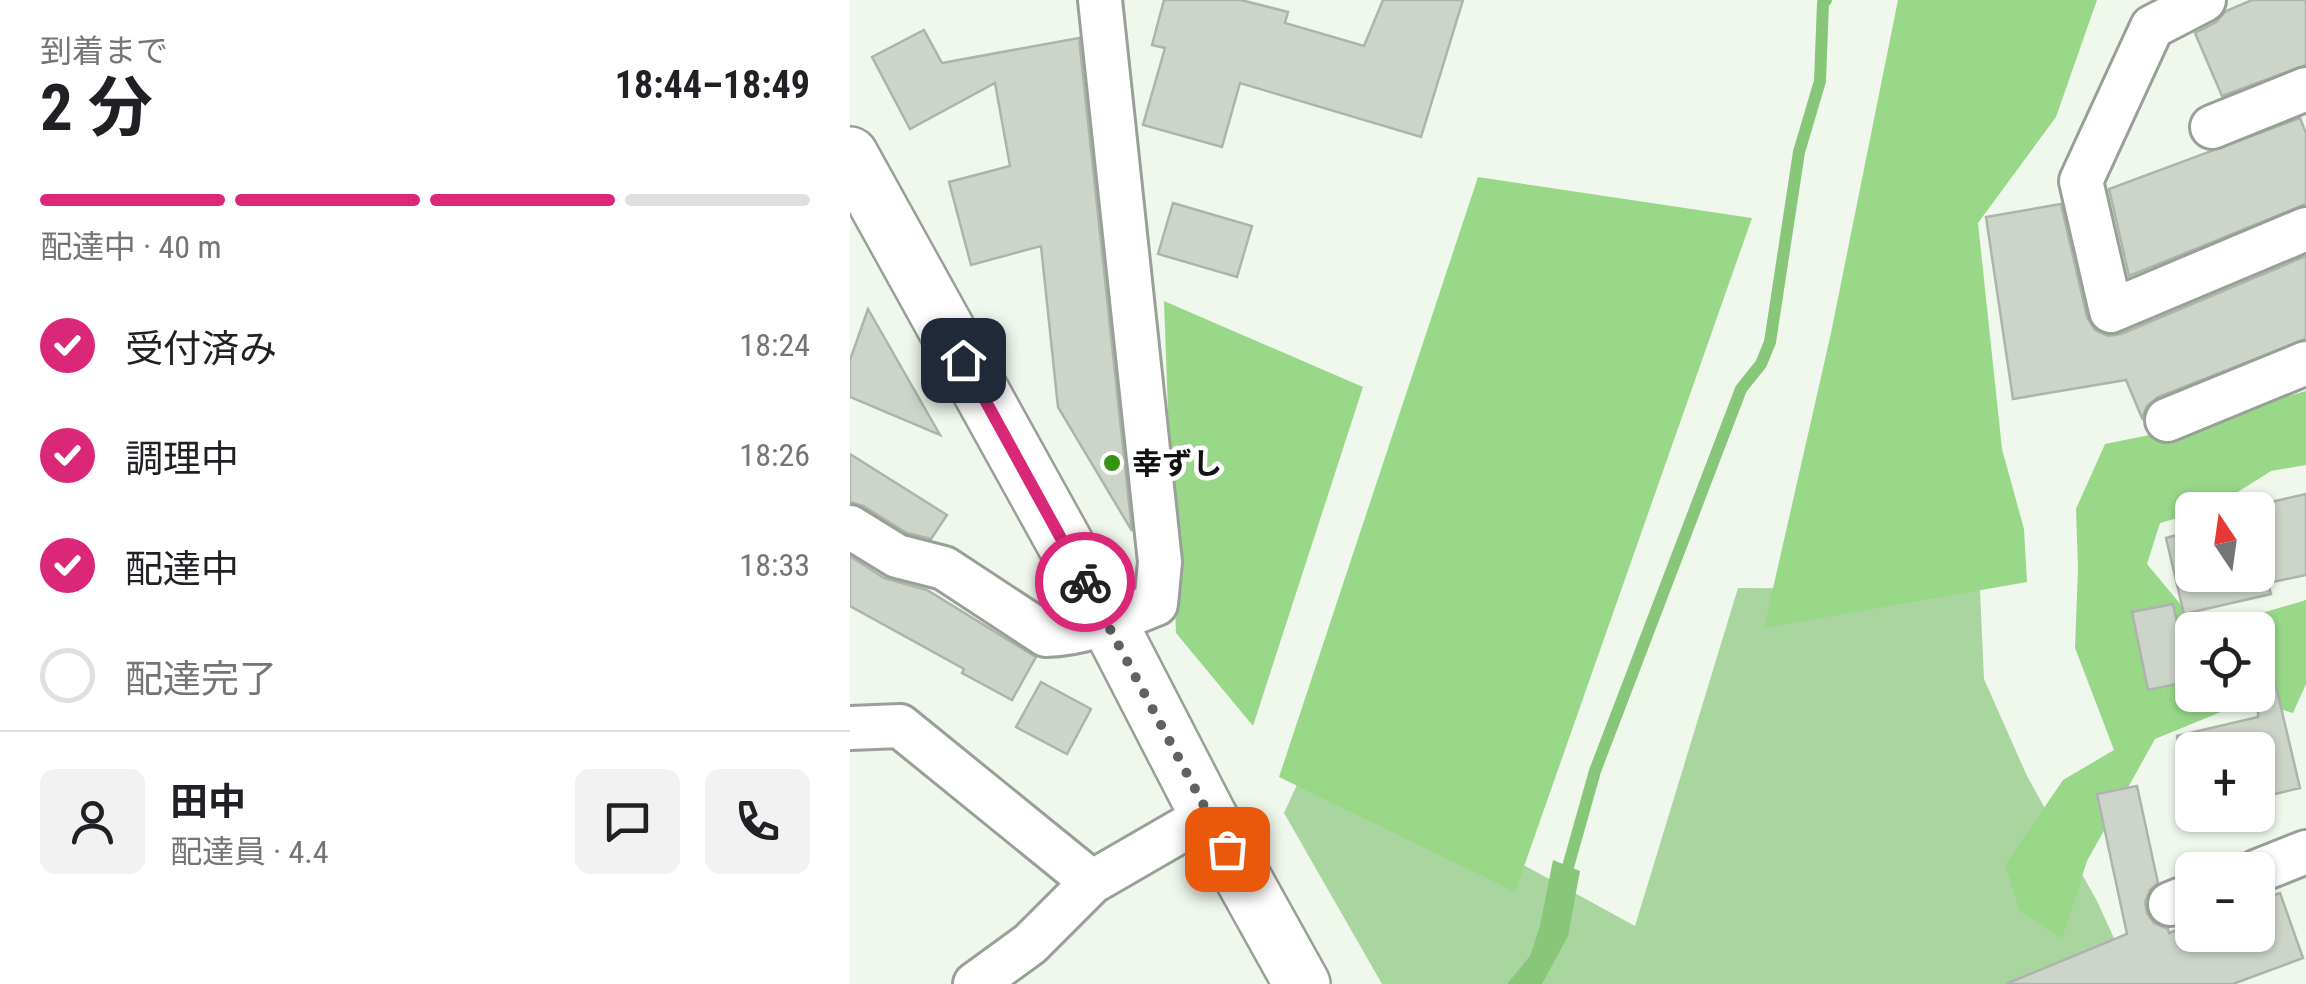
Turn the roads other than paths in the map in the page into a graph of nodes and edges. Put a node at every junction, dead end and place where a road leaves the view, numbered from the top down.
1 (1100, 0) edge
2 (2204, 0) edge
3 (2306, 89) edge
4 (2212, 128) dead end
5 (850, 155) edge
6 (2306, 229) edge
7 (2306, 363) edge
8 (2167, 420) dead end
9 (850, 526) edge
10 (1109, 623) junction
11 (850, 728) edge
12 (1208, 816) junction
13 (2306, 852) edge
14 (2275, 864) edge
15 (1092, 882) junction
16 (975, 984) edge
17 (1302, 984) edge

1 - 10 street
2 - 6 street
3 - 4 street
5 - 10 street
7 - 8 street
9 - 10 street
10 - 12 street
11 - 15 street
12 - 15 street
12 - 17 street
13 - 14 street
15 - 16 street

